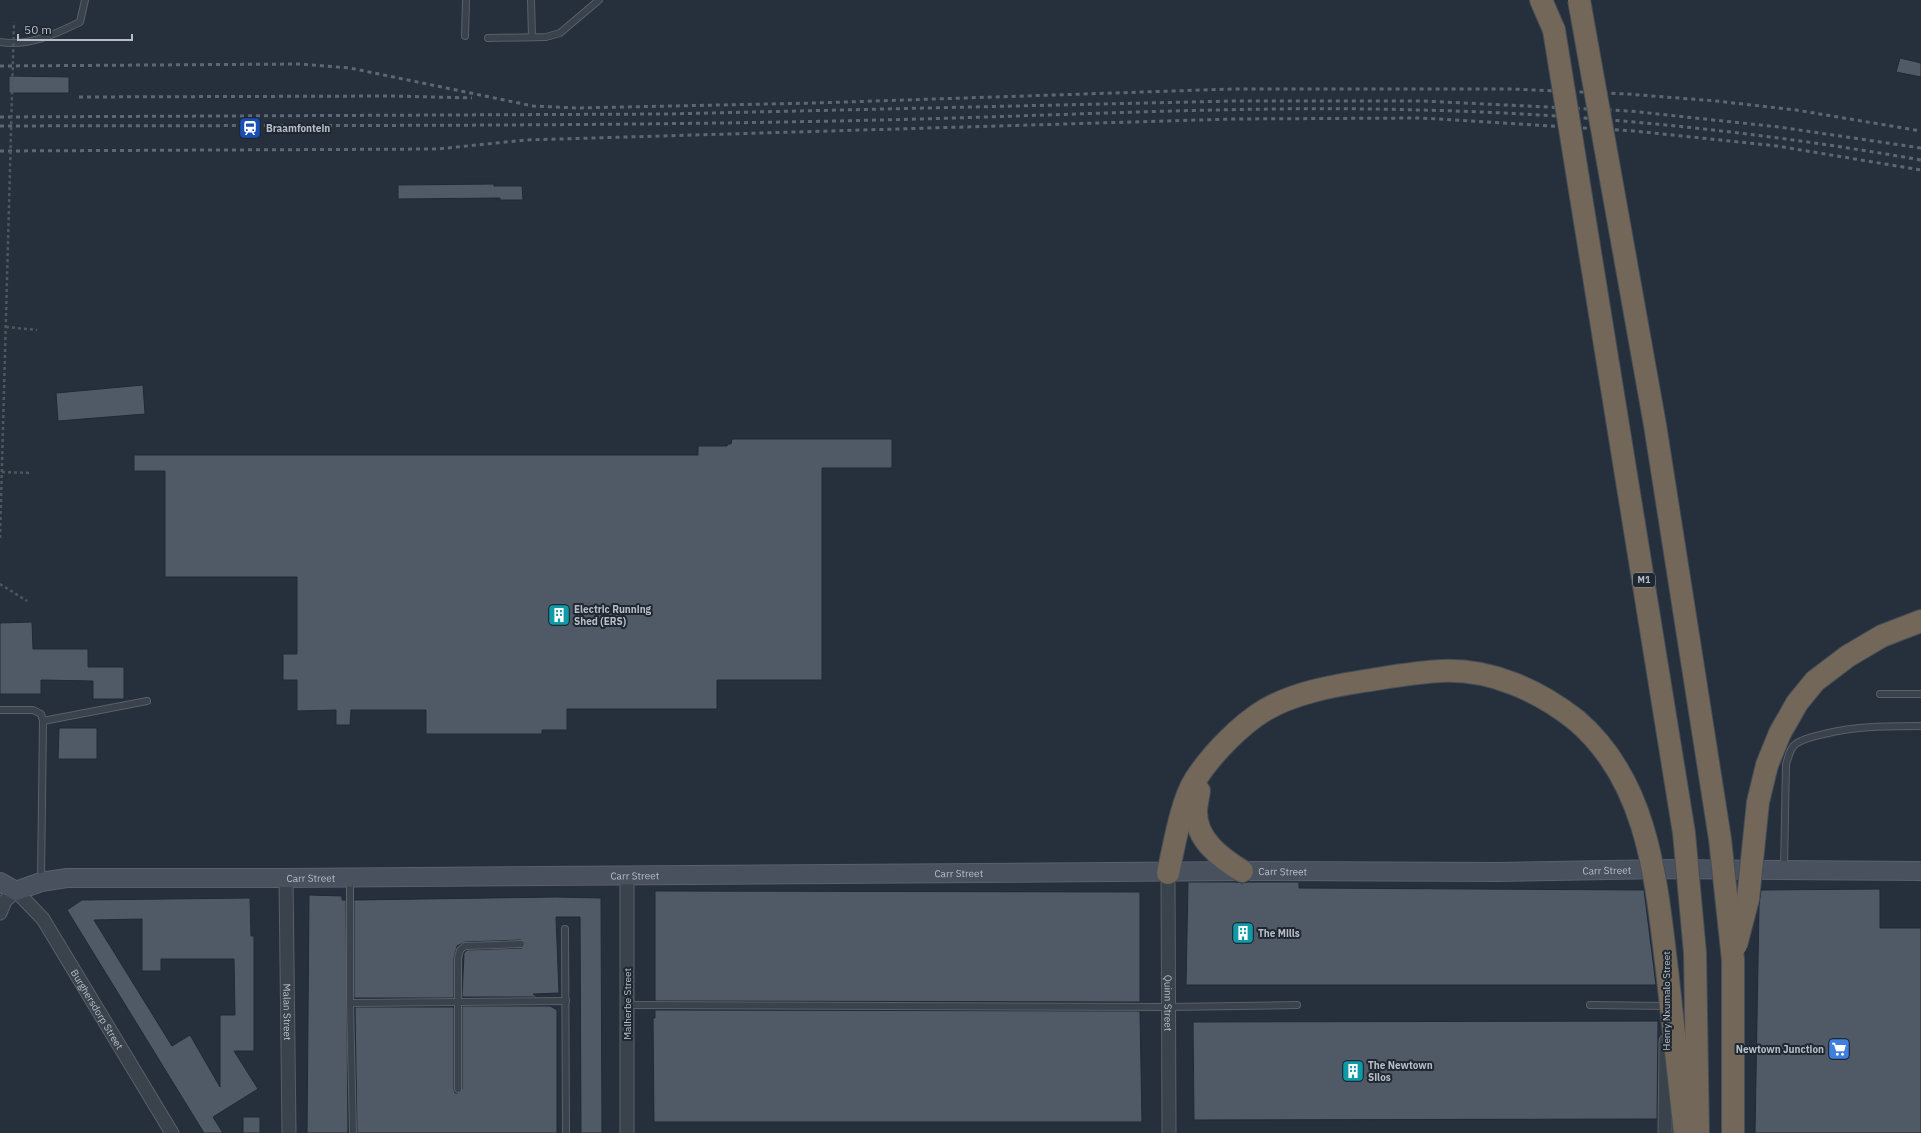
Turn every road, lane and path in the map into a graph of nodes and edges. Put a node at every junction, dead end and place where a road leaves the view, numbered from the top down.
1 (466, 0) edge
2 (531, 0) edge
3 (599, 0) edge
4 (1541, 0) edge
5 (1548, 0) edge
6 (1579, 0) edge
7 (87, 1) edge
8 (14, 22) dead end
9 (1554, 30) junction
10 (466, 36) dead end
11 (532, 37) junction
12 (488, 38) dead end
13 (0, 42) edge
14 (6, 327) junction
15 (37, 330) dead end
16 (2, 472) junction
17 (31, 473) dead end
18 (0, 538) edge
19 (0, 584) edge
20 (27, 601) dead end
21 (1921, 622) edge
22 (1880, 694) dead end
23 (1921, 694) edge
24 (147, 701) dead end
25 (0, 710) edge
26 (43, 721) junction
27 (1921, 726) edge
28 (1202, 770) junction
29 (1666, 869) junction
30 (1784, 870) junction
31 (1242, 871) junction
32 (1921, 871) edge
33 (1168, 873) junction
34 (627, 875) junction
35 (350, 878) junction
36 (0, 882) edge
37 (41, 882) junction
38 (286, 884) junction
39 (16, 891) junction
40 (0, 913) edge
41 (565, 929) dead end
42 (520, 944) dead end
43 (1732, 960) junction
44 (566, 1001) junction
45 (457, 1002) junction
46 (350, 1003) junction
47 (1297, 1004) dead end
48 (627, 1005) junction
49 (1590, 1005) dead end
50 (1666, 1006) junction
51 (1169, 1007) junction
52 (458, 1089) dead end
53 (172, 1133) edge
54 (289, 1133) edge
55 (352, 1133) edge
56 (566, 1133) edge
57 (627, 1133) edge
58 (1168, 1133) edge
59 (1658, 1133) edge
60 (1665, 1133) edge
61 (1685, 1133) edge
62 (1698, 1133) edge
63 (1733, 1133) edge

1 - 10 lane
2 - 11 lane
3 - 11 lane
4 - 9 highway
5 - 9 highway, M1
6 - 43 highway, bridge
7 - 13 lane
8 - 14 path, bridge
9 - 62 highway, M1, bridge
11 - 12 lane
14 - 15 path
14 - 16 path, bridge
16 - 17 path
16 - 18 path, bridge
19 - 20 path
21 - 43 highway, bridge
22 - 23 lane
24 - 26 lane
25 - 26 lane
26 - 37 lane
27 - 30 lane
28 - 31 highway
28 - 33 highway
28 - 61 highway, bridge
29 - 30 street, Carr Street
29 - 31 street, Carr Street
29 - 50 street, Henry Nxumalo Street
30 - 32 street, Carr Street
31 - 33 street, Carr Street
33 - 34 street, Carr Street
33 - 51 street, Quinn Street
34 - 35 street, Carr Street
34 - 48 street, Malherbe Street
35 - 38 street, Carr Street
35 - 46 lane
36 - 39 street
37 - 38 street, Carr Street
37 - 39 street, Carr Street
38 - 54 street, Malan Street
39 - 40 street
39 - 53 street, Burghersdorp Street
41 - 44 lane
42 - 45 lane
43 - 63 highway
44 - 45 lane
44 - 56 lane
45 - 46 lane
45 - 52 lane
46 - 55 lane
47 - 51 lane
48 - 51 lane
48 - 57 street, Malherbe Street
49 - 50 lane
50 - 60 street, Henry Nxumalo Street
51 - 58 street, Quinn Street
59 - 60 street

